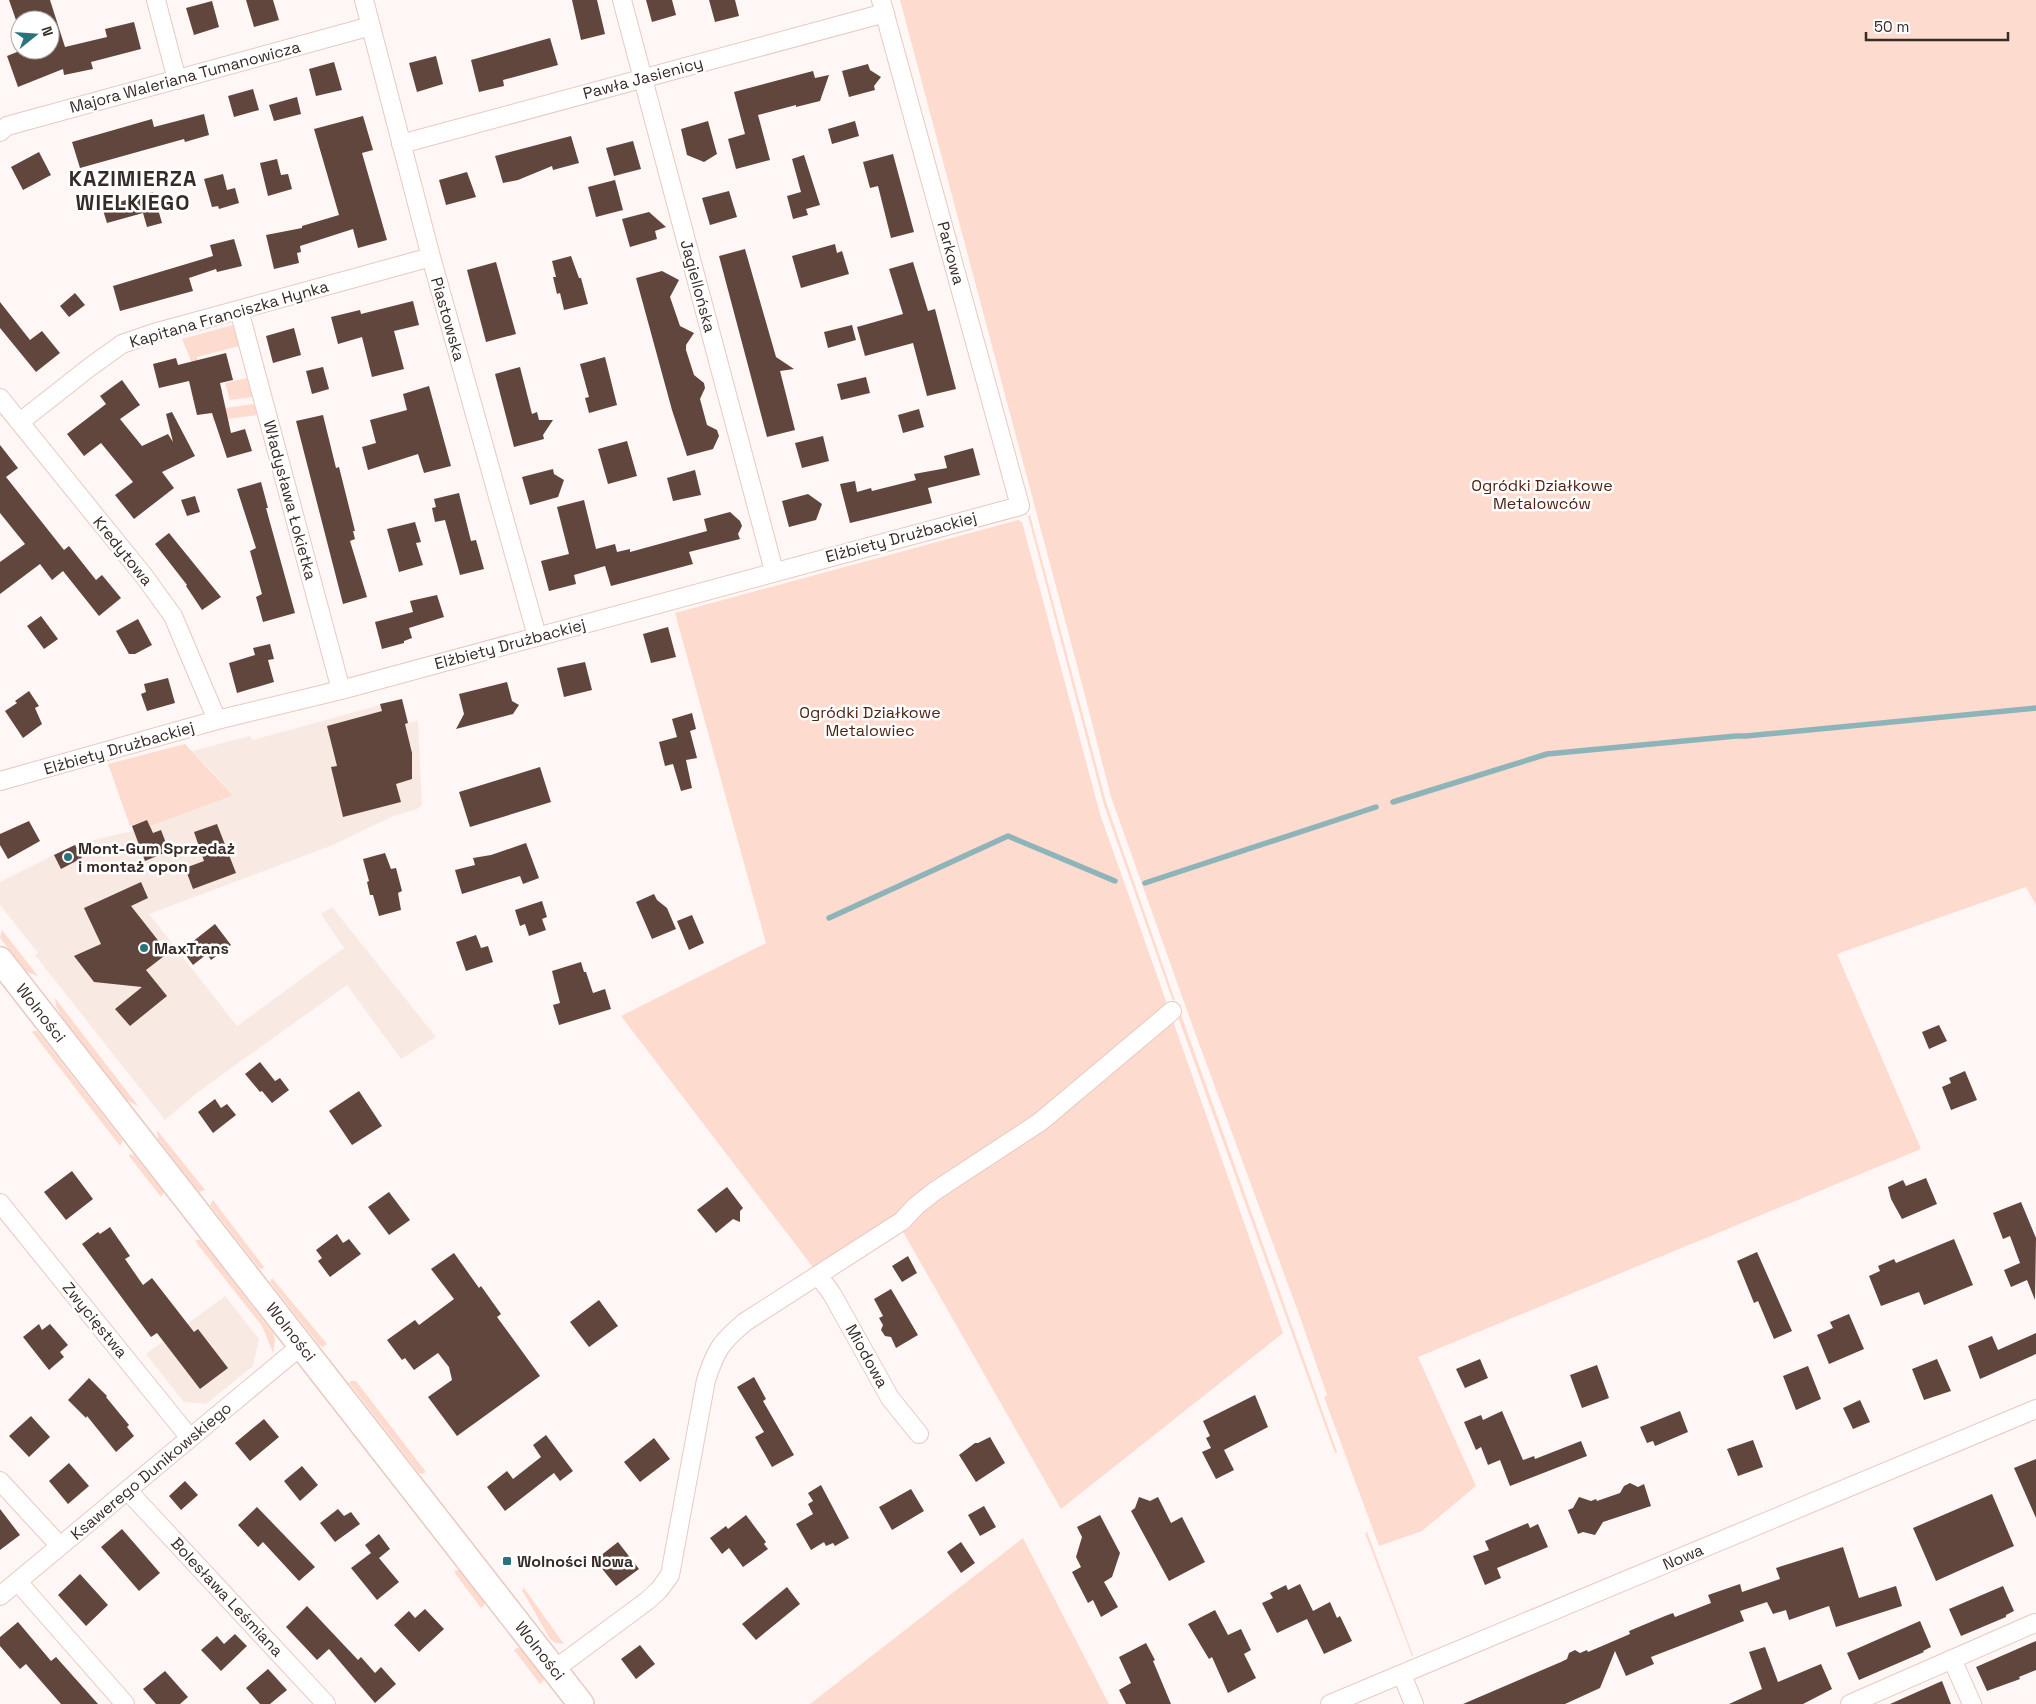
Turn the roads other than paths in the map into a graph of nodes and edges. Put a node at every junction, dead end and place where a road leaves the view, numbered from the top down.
1 (156, 0) edge
2 (364, 0) edge
3 (622, 0) edge
4 (883, 7) edge
5 (371, 26) junction
6 (644, 78) junction
7 (176, 80) junction
8 (2, 123) edge
9 (400, 144) junction
10 (431, 257) junction
11 (239, 310) junction
12 (0, 398) edge
13 (20, 422) junction
14 (1020, 506) joint
15 (774, 571) junction
16 (537, 636) junction
17 (341, 690) junction
18 (217, 720) junction
19 (0, 781) edge
20 (0, 960) edge
21 (1172, 1011) dead end
22 (0, 1203) edge
23 (818, 1275) junction
24 (302, 1345) junction
25 (2036, 1409) edge
26 (919, 1434) dead end
27 (190, 1438) junction
28 (0, 1481) edge
29 (128, 1491) junction
30 (60, 1546) junction
31 (18, 1582) junction
32 (0, 1596) edge
33 (2035, 1623) edge
34 (1952, 1659) junction
35 (555, 1669) junction
36 (1402, 1675) junction
37 (126, 1704) edge
38 (326, 1704) edge
39 (581, 1704) edge
40 (1330, 1704) edge
41 (1414, 1704) edge
42 (1850, 1704) edge
43 (1972, 1704) edge

1 - 7 street
2 - 5 street, Piastowska
3 - 6 street, Jagiellońska
4 - 6 street, Pawła Jasienicy
4 - 14 street, Parkowa
5 - 7 street, Majora Waleriana Tumanowicza
5 - 9 street, Piastowska
6 - 9 street, Pawła Jasienicy
6 - 15 street, Jagiellońska
7 - 8 street, Majora Waleriana Tumanowicza
9 - 10 street, Piastowska
10 - 11 street, Kapitana Franciszka Hynka
10 - 16 street, Piastowska
11 - 13 street, Kapitana Franciszka Hynka
11 - 17 street, Władysława Łokietka
12 - 13 street, Kredytowa
13 - 18 street, Kredytowa
14 - 15 street, Elżbiety Drużbackiej
15 - 16 street, Elżbiety Drużbackiej
16 - 17 street, Elżbiety Drużbackiej
17 - 18 street, Elżbiety Drużbackiej
18 - 19 street, Elżbiety Drużbackiej
20 - 24 main road, Wolności
21 - 23 street
22 - 27 street, Zwycięstwa
23 - 26 street, Miodowa
23 - 35 street
24 - 27 street, Ksawerego Dunikowskiego
24 - 35 main road, Wolności
25 - 36 street, Nowa
27 - 29 street, Ksawerego Dunikowskiego
28 - 30 street
29 - 30 street, Ksawerego Dunikowskiego
29 - 38 street, Bolesława Leśmiana
30 - 31 street, Ksawerego Dunikowskiego
31 - 32 street, Ksawerego Dunikowskiego
31 - 37 street
33 - 34 street
34 - 42 street
34 - 43 street
35 - 39 main road, Wolności
36 - 40 street, Nowa
36 - 41 street

